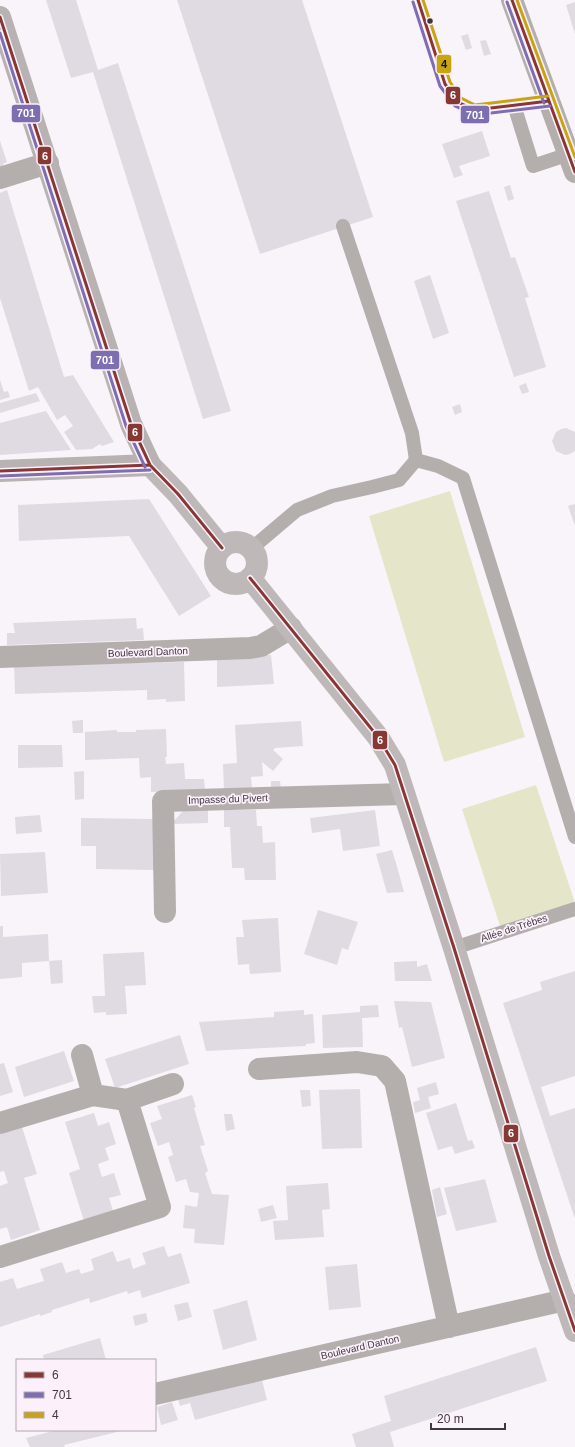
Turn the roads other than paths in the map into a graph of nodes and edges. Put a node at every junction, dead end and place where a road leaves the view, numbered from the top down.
1 (418, 0) edge
2 (512, 0) edge
3 (0, 17) edge
4 (549, 101) junction
5 (514, 105) junction
6 (566, 121) edge
7 (572, 163) edge
8 (48, 164) junction
9 (0, 178) edge
10 (343, 226) dead end
11 (416, 460) junction
12 (150, 466) junction
13 (0, 471) edge
14 (222, 548) junction
15 (251, 549) junction
16 (250, 578) junction
17 (291, 628) junction
18 (0, 657) edge
19 (404, 794) junction
20 (575, 837) edge
21 (575, 909) edge
22 (165, 912) dead end
23 (454, 948) junction
24 (82, 1055) dead end
25 (259, 1069) dead end
26 (173, 1084) dead end
27 (93, 1096) junction
28 (127, 1100) junction
29 (0, 1123) edge
30 (0, 1257) edge
31 (565, 1300) junction
32 (449, 1327) junction
33 (575, 1331) edge
34 (156, 1394) edge

1 - 5 lane
2 - 4 street
3 - 8 main road
4 - 5 lane
4 - 6 street
5 - 7 lane
6 - 7 street
8 - 9 street
8 - 12 main road
10 - 11 lane
11 - 15 lane
11 - 20 lane
12 - 13 main road
12 - 14 main road
14 - 15 main road
14 - 16 main road
15 - 16 main road
16 - 17 main road
17 - 18 street, Boulevard Danton
17 - 19 main road
19 - 22 street, Impasse du Pivert
19 - 23 main road
21 - 23 lane, Allée de Trèbes
23 - 31 main road
24 - 27 street
25 - 32 street
26 - 28 street
27 - 28 street
27 - 29 street
28 - 30 street
31 - 32 street, Boulevard Danton
31 - 33 main road
32 - 34 street, Boulevard Danton

